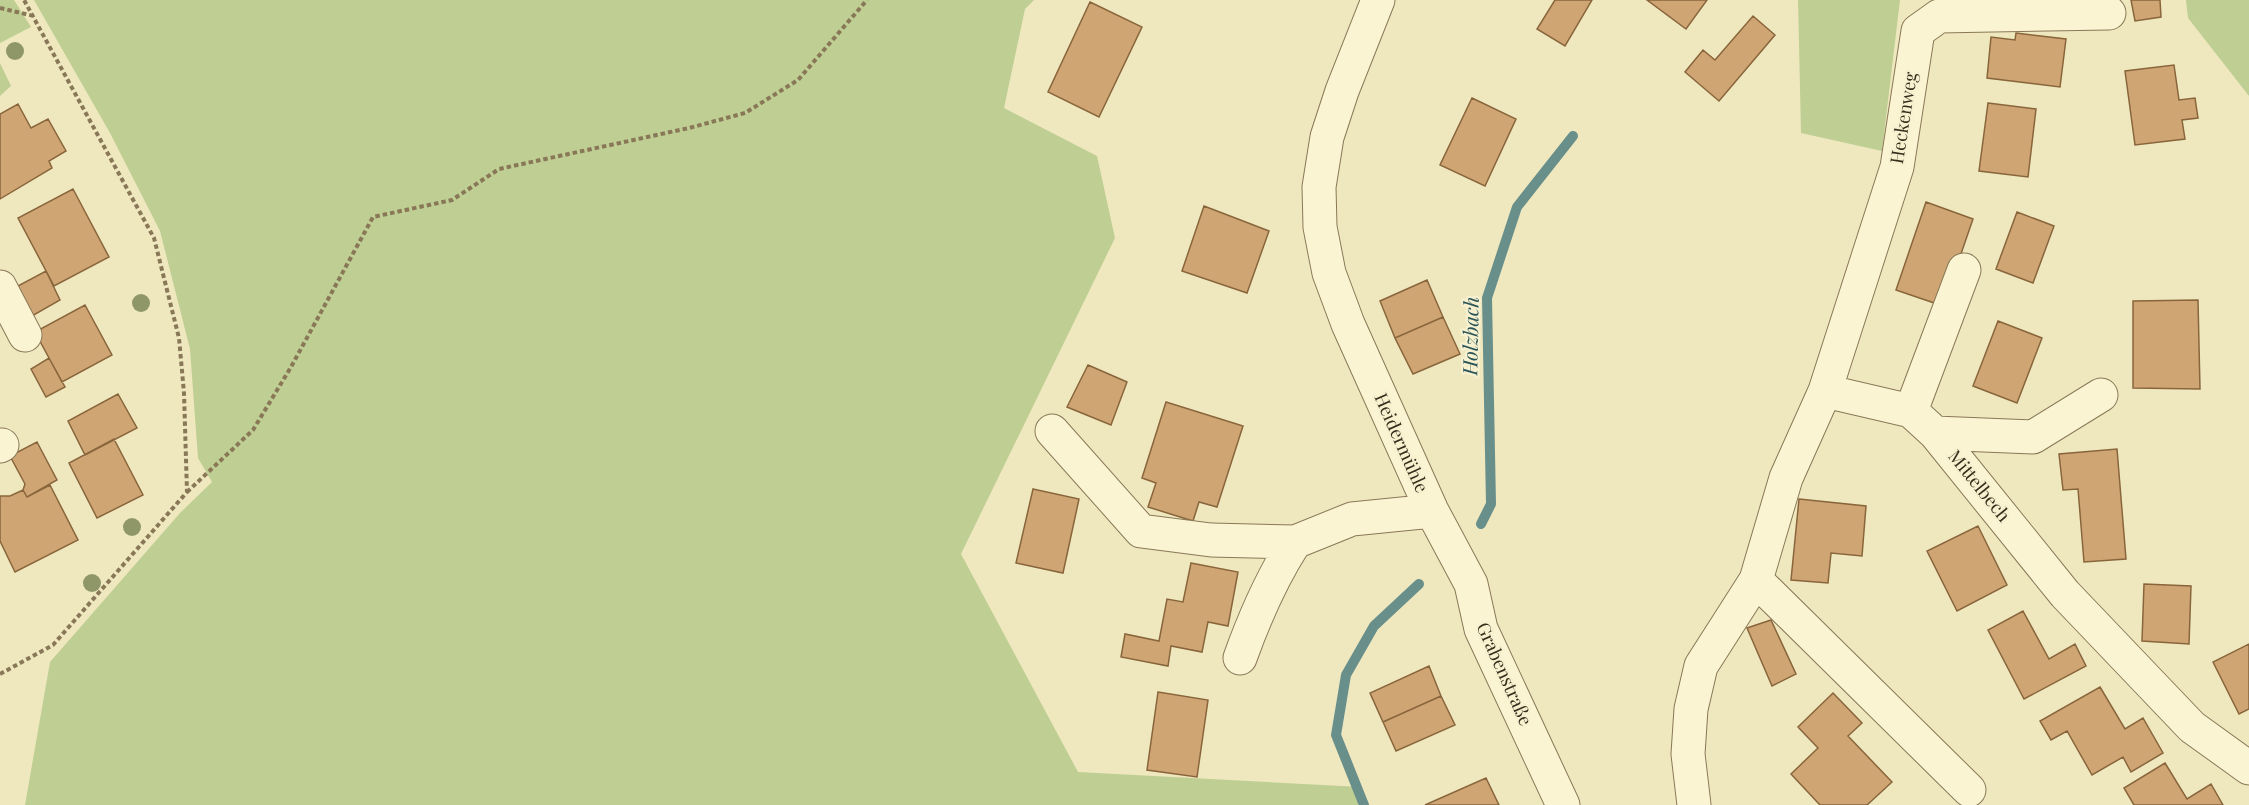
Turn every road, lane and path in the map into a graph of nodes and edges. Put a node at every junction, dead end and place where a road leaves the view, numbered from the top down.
1 (24, 0) edge
2 (867, 0) edge
3 (1378, 0) edge
4 (0, 8) edge
5 (2109, 13) dead end
6 (34, 16) junction
7 (1964, 270) dead end
8 (0, 287) edge
9 (25, 335) dead end
10 (1825, 391) junction
11 (2101, 395) dead end
12 (1911, 411) junction
13 (1052, 431) dead end
14 (1935, 433) junction
15 (187, 492) junction
16 (1432, 511) junction
17 (1295, 542) junction
18 (1756, 580) junction
19 (1240, 658) dead end
20 (0, 674) edge
21 (2249, 768) edge
22 (1969, 790) dead end
23 (1563, 805) edge
24 (1694, 805) edge

1 - 6 path
2 - 15 path
3 - 16 street, Heidermühle
4 - 6 path
5 - 10 street, Heckenweg
6 - 15 path
7 - 12 street
8 - 9 street
10 - 12 street, Mittelbech
10 - 18 street
11 - 14 street
12 - 14 street, Mittelbech
13 - 17 street, Heidermühle
14 - 21 street, Mittelbech
15 - 20 path
16 - 17 street, Heidermühle
16 - 23 street, Grabenstraße
17 - 19 street
18 - 22 street
18 - 24 street

